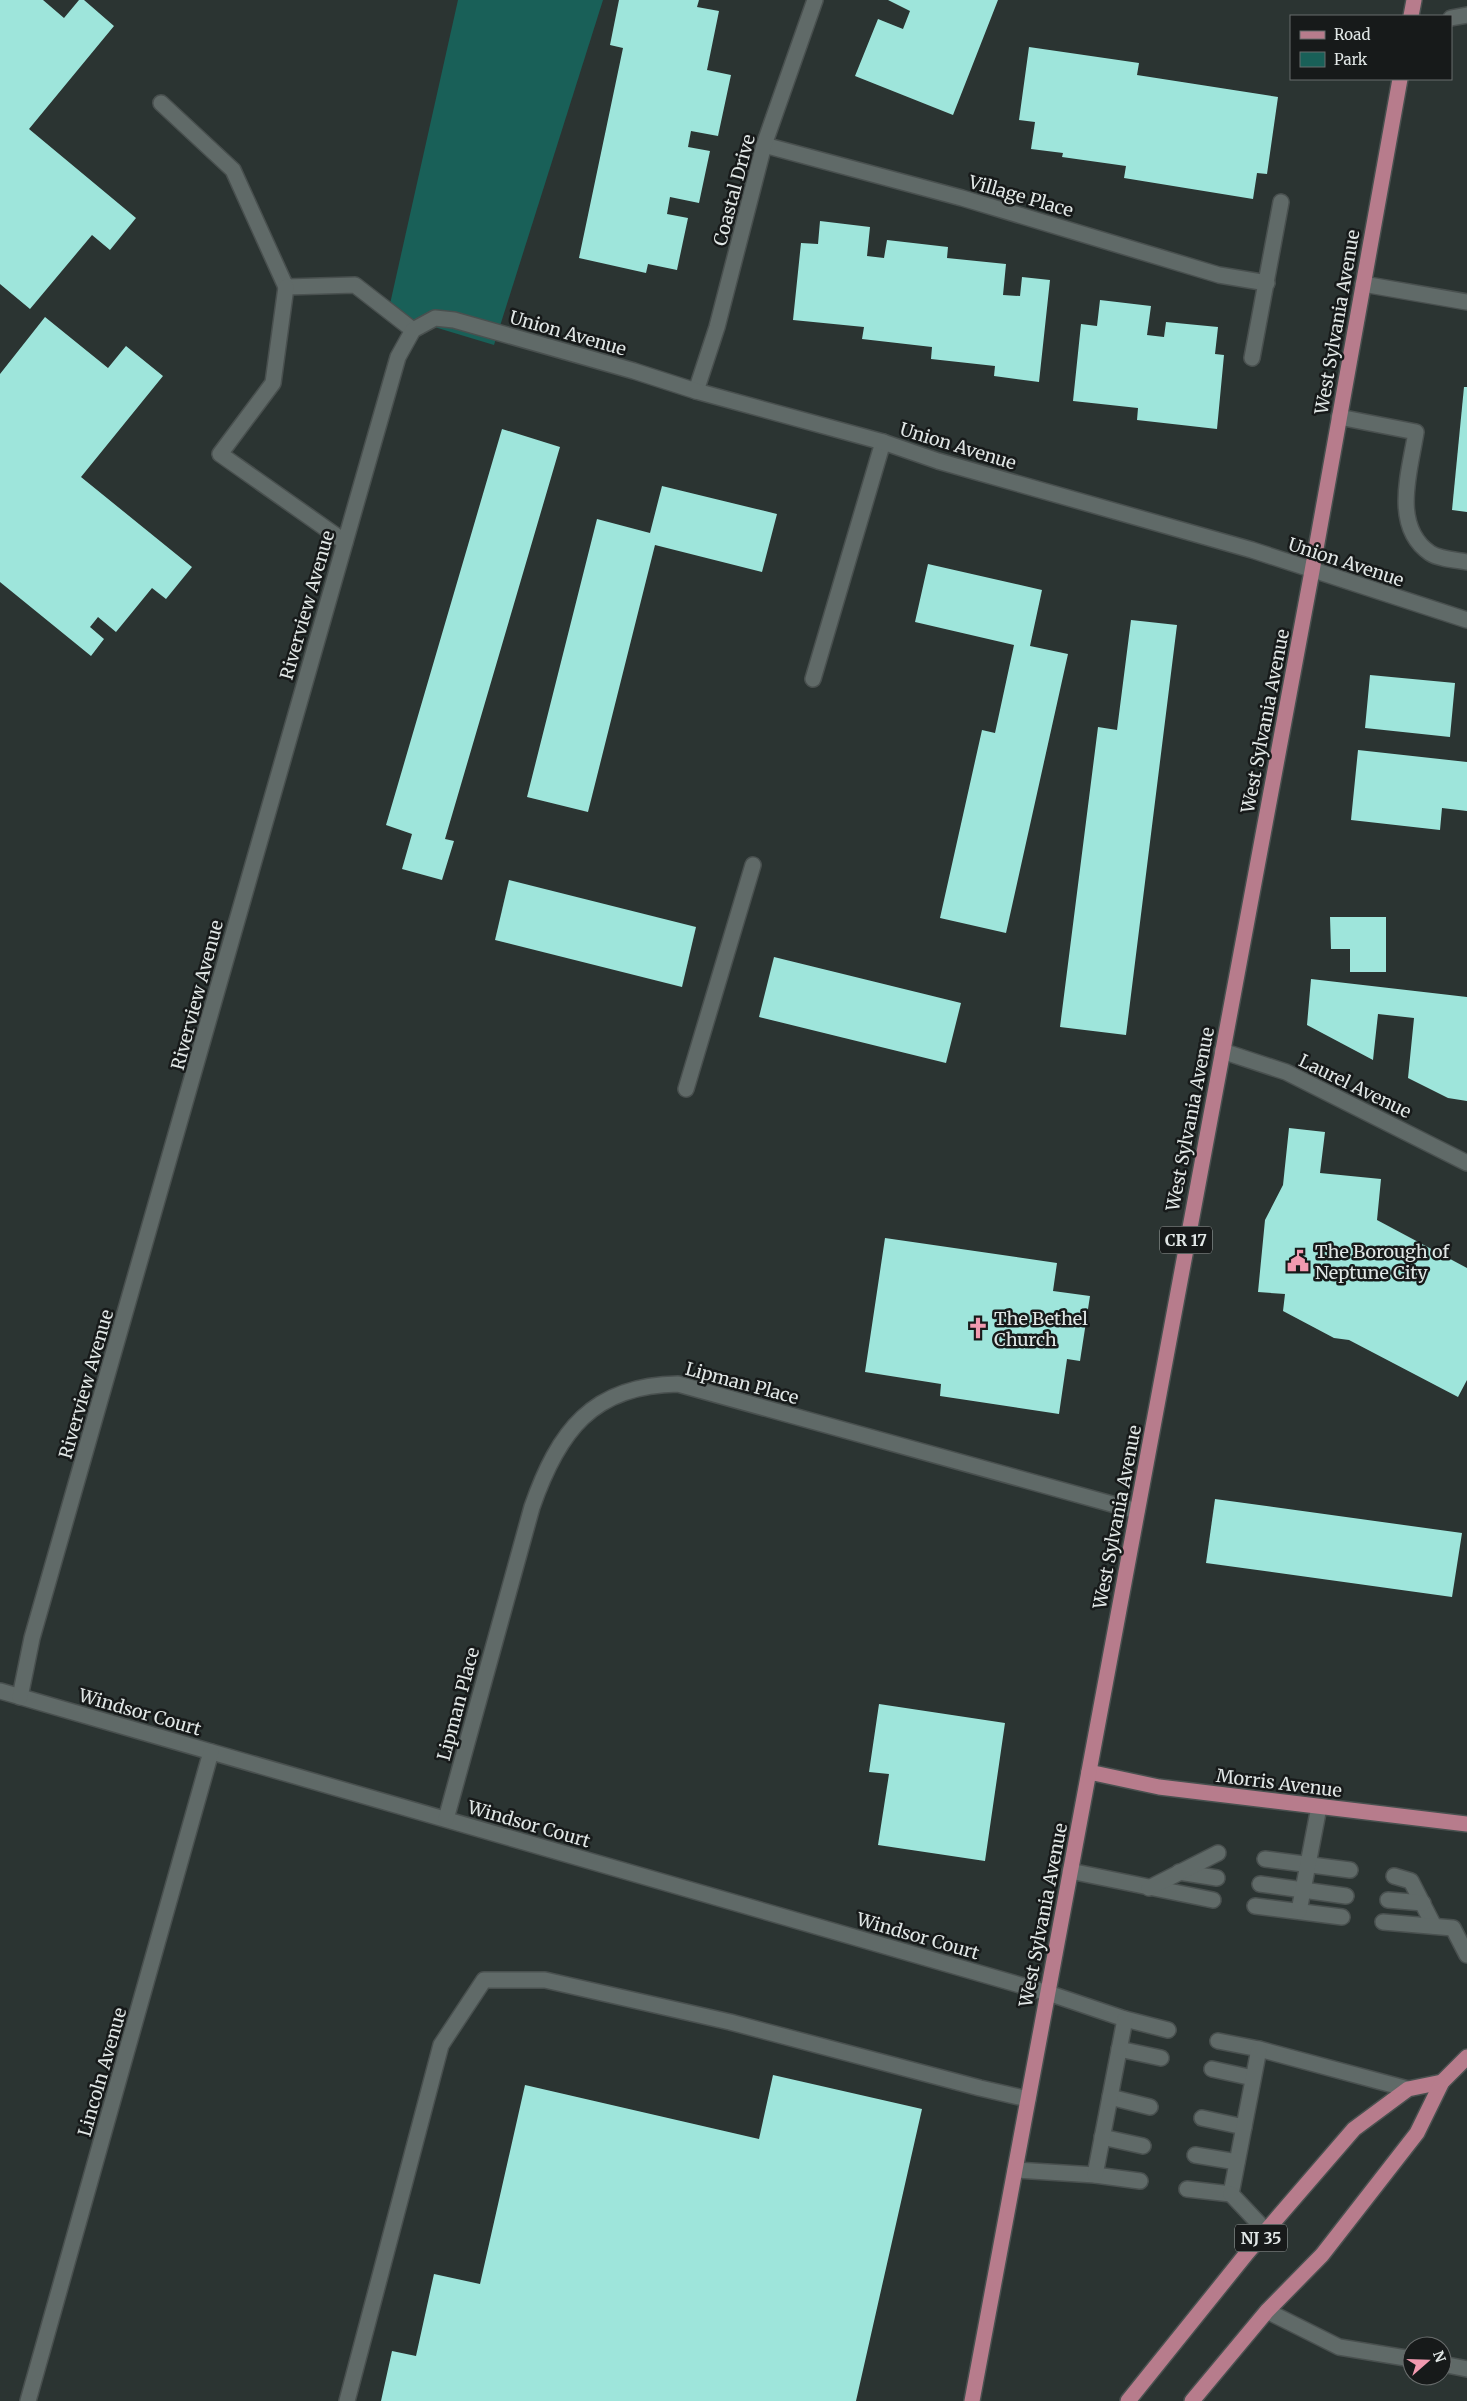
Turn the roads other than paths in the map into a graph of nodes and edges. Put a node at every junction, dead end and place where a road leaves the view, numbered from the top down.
1 (815, 0) edge
2 (1414, 0) edge
3 (1411, 15) edge
4 (1467, 15) edge
5 (1452, 18) edge
6 (1400, 80) edge
7 (162, 103) dead end
8 (764, 145) junction
9 (1281, 202) dead end
10 (1267, 283) junction
11 (1363, 284) junction
12 (286, 287) junction
13 (1467, 302) edge
14 (413, 330) junction
15 (1252, 358) dead end
16 (696, 391) junction
17 (1339, 417) junction
18 (883, 442) junction
19 (344, 542) junction
20 (1467, 562) edge
21 (1312, 571) junction
22 (1467, 620) edge
23 (813, 680) dead end
24 (754, 864) dead end
25 (1222, 1051) junction
26 (686, 1089) dead end
27 (1467, 1163) edge
28 (1137, 1510) junction
29 (0, 1691) edge
30 (20, 1697) junction
31 (212, 1752) junction
32 (1089, 1772) junction
33 (1319, 1806) junction
34 (446, 1820) junction
35 (1467, 1824) edge
36 (1218, 1852) dead end
37 (1265, 1859) dead end
38 (1307, 1866) junction
39 (1350, 1870) dead end
40 (1070, 1872) junction
41 (1179, 1872) junction
42 (1394, 1876) dead end
43 (1217, 1878) dead end
44 (1260, 1884) dead end
45 (1149, 1888) junction
46 (1303, 1890) junction
47 (1346, 1896) dead end
48 (1213, 1900) dead end
49 (1388, 1900) dead end
50 (1423, 1903) junction
51 (1255, 1906) dead end
52 (1299, 1911) junction
53 (1342, 1917) dead end
54 (1383, 1922) dead end
55 (1434, 1926) junction
56 (1467, 1955) edge
57 (1048, 1993) junction
58 (1125, 2018) junction
59 (1168, 2030) dead end
60 (1218, 2041) dead end
61 (1119, 2049) junction
62 (1259, 2049) junction
63 (1467, 2057) edge
64 (1161, 2058) dead end
65 (1212, 2069) dead end
66 (1253, 2078) junction
67 (1442, 2082) junction
68 (1408, 2089) junction
69 (1110, 2097) junction
70 (1028, 2099) junction
71 (1150, 2107) dead end
72 (1202, 2118) dead end
73 (1244, 2127) junction
74 (1102, 2137) junction
75 (1143, 2146) dead end
76 (1196, 2155) dead end
77 (1238, 2162) junction
78 (1015, 2170) junction
79 (1095, 2175) junction
80 (1140, 2181) dead end
81 (1187, 2189) dead end
82 (1231, 2194) junction
83 (1266, 2231) junction
84 (1267, 2311) junction
85 (1402, 2357) edge
86 (1452, 2366) edge
87 (1467, 2369) edge
88 (28, 2401) edge
89 (347, 2401) edge
90 (972, 2401) edge
91 (1128, 2401) edge
92 (1192, 2401) edge

1 - 8 street, Coastal Drive
2 - 3 main road
4 - 5 street
6 - 11 main road, West Sylvania Avenue / CR 17
7 - 12 street
8 - 10 street, Village Place
8 - 16 street, Coastal Drive
9 - 10 street
10 - 15 street
11 - 13 street
11 - 17 main road, West Sylvania Avenue / CR 17
12 - 14 street
12 - 19 street
14 - 16 street, Union Avenue
14 - 19 street, Riverview Avenue
16 - 18 street, Union Avenue
17 - 20 street
17 - 21 main road, West Sylvania Avenue / CR 17
18 - 21 street, Union Avenue
18 - 23 street
19 - 30 street, Riverview Avenue
21 - 22 street, Union Avenue
21 - 25 main road, West Sylvania Avenue / CR 17
24 - 26 street
25 - 27 street, Laurel Avenue
25 - 28 main road, West Sylvania Avenue / CR 17
28 - 32 main road, West Sylvania Avenue / CR 17
28 - 34 street, Lipman Place
29 - 30 street, Windsor Court
30 - 31 street, Windsor Court
31 - 34 street, Windsor Court
31 - 88 street, Lincoln Avenue
32 - 33 main road, Morris Avenue
32 - 40 main road, West Sylvania Avenue / CR 17
33 - 35 main road, Morris Avenue
33 - 38 street
34 - 57 street, Windsor Court
36 - 41 street
37 - 38 street
38 - 39 street
38 - 46 street
40 - 45 street
40 - 57 main road, West Sylvania Avenue / CR 17
41 - 43 street
41 - 45 street
42 - 50 street
44 - 46 street
45 - 48 street
46 - 47 street
46 - 52 street
49 - 50 street
50 - 55 street
51 - 52 street
52 - 53 street
54 - 55 street
55 - 56 street
57 - 58 street, Windsor Court
57 - 70 main road, West Sylvania Avenue / CR 17
58 - 59 street, Windsor Court
58 - 61 street
60 - 62 street
61 - 64 street
61 - 69 street
62 - 66 street
62 - 68 street
63 - 67 main road
65 - 66 street
66 - 73 street
67 - 68 main road, NJ 35
67 - 84 main road
68 - 83 main road, NJ 35
69 - 71 street
69 - 74 street
70 - 78 main road, West Sylvania Avenue / CR 17
70 - 89 street
72 - 73 street
73 - 77 street
74 - 75 street
74 - 79 street
76 - 77 street
77 - 82 street
78 - 79 street
78 - 90 main road, West Sylvania Avenue / CR 17
79 - 80 street
81 - 82 street
82 - 83 street
83 - 91 main road, NJ 35
84 - 85 street
84 - 92 main road
86 - 87 street

